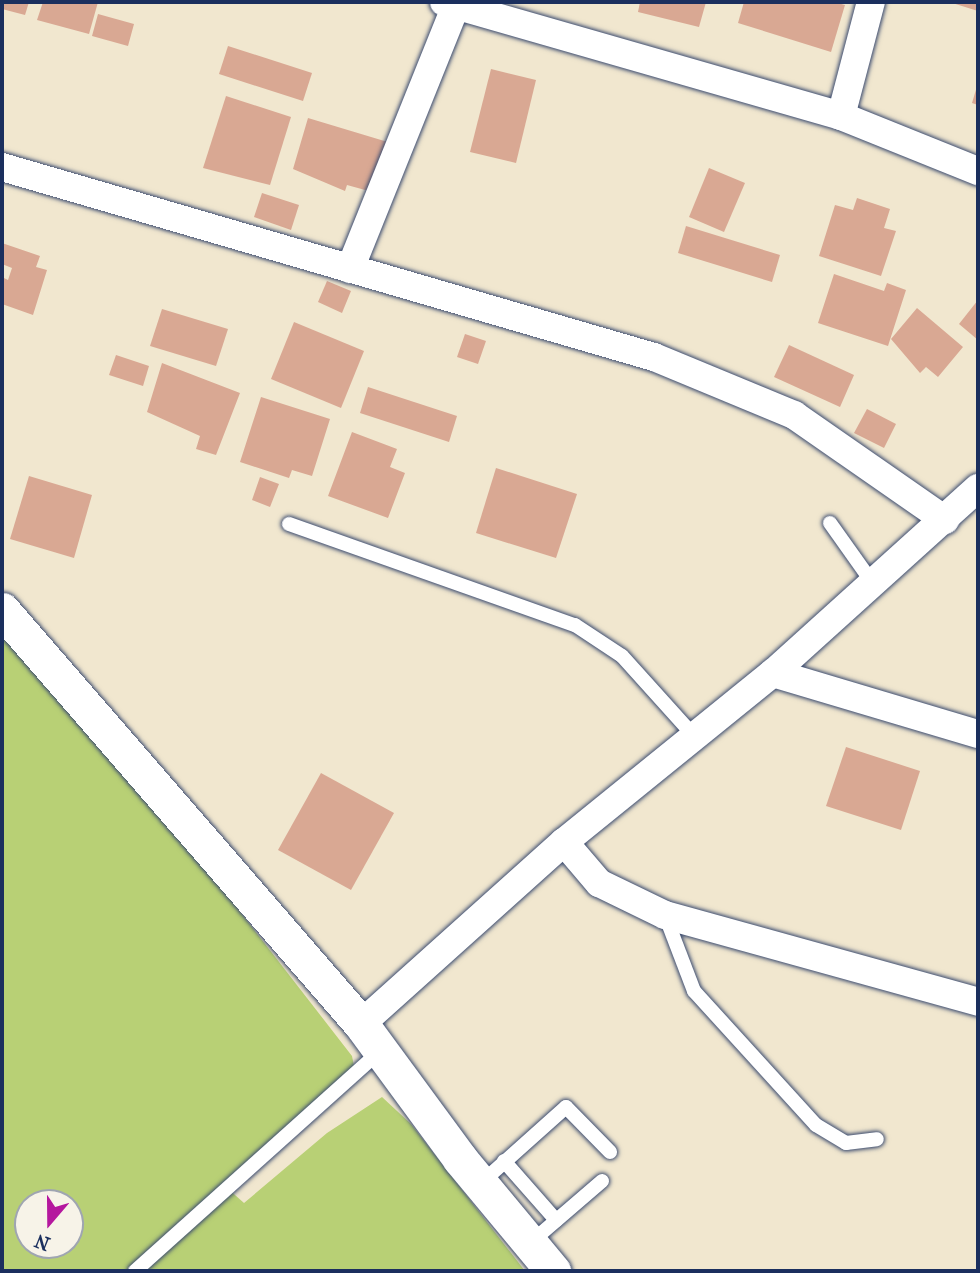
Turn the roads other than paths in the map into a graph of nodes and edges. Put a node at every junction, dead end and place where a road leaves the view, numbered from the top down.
1 (871, 2) edge
2 (450, 4) edge
3 (841, 116) junction
4 (2, 167) edge
5 (978, 171) edge
6 (351, 269) junction
7 (978, 488) edge
8 (945, 520) junction
9 (830, 523) dead end
10 (289, 524) dead end
11 (872, 582) junction
12 (2, 610) edge
13 (773, 673) junction
14 (978, 734) edge
15 (694, 736) junction
16 (564, 842) junction
17 (665, 915) junction
18 (978, 1002) edge
19 (370, 1038) junction
20 (877, 1139) dead end
21 (610, 1152) dead end
22 (492, 1172) junction
23 (602, 1181) dead end
24 (556, 1220) junction
25 (528, 1243) junction
26 (135, 1271) edge
27 (553, 1271) edge

1 - 3 street
2 - 3 street
2 - 6 street
3 - 5 street
4 - 6 street
6 - 8 street
7 - 8 street
8 - 11 street
9 - 11 lane
10 - 15 lane
11 - 13 street
12 - 19 street
13 - 14 street
13 - 15 street
15 - 16 street
16 - 17 street
16 - 19 street
17 - 18 street
17 - 20 lane
19 - 22 street
19 - 26 lane
21 - 22 lane
22 - 24 lane
22 - 25 street
23 - 24 lane
24 - 25 lane
25 - 27 street

